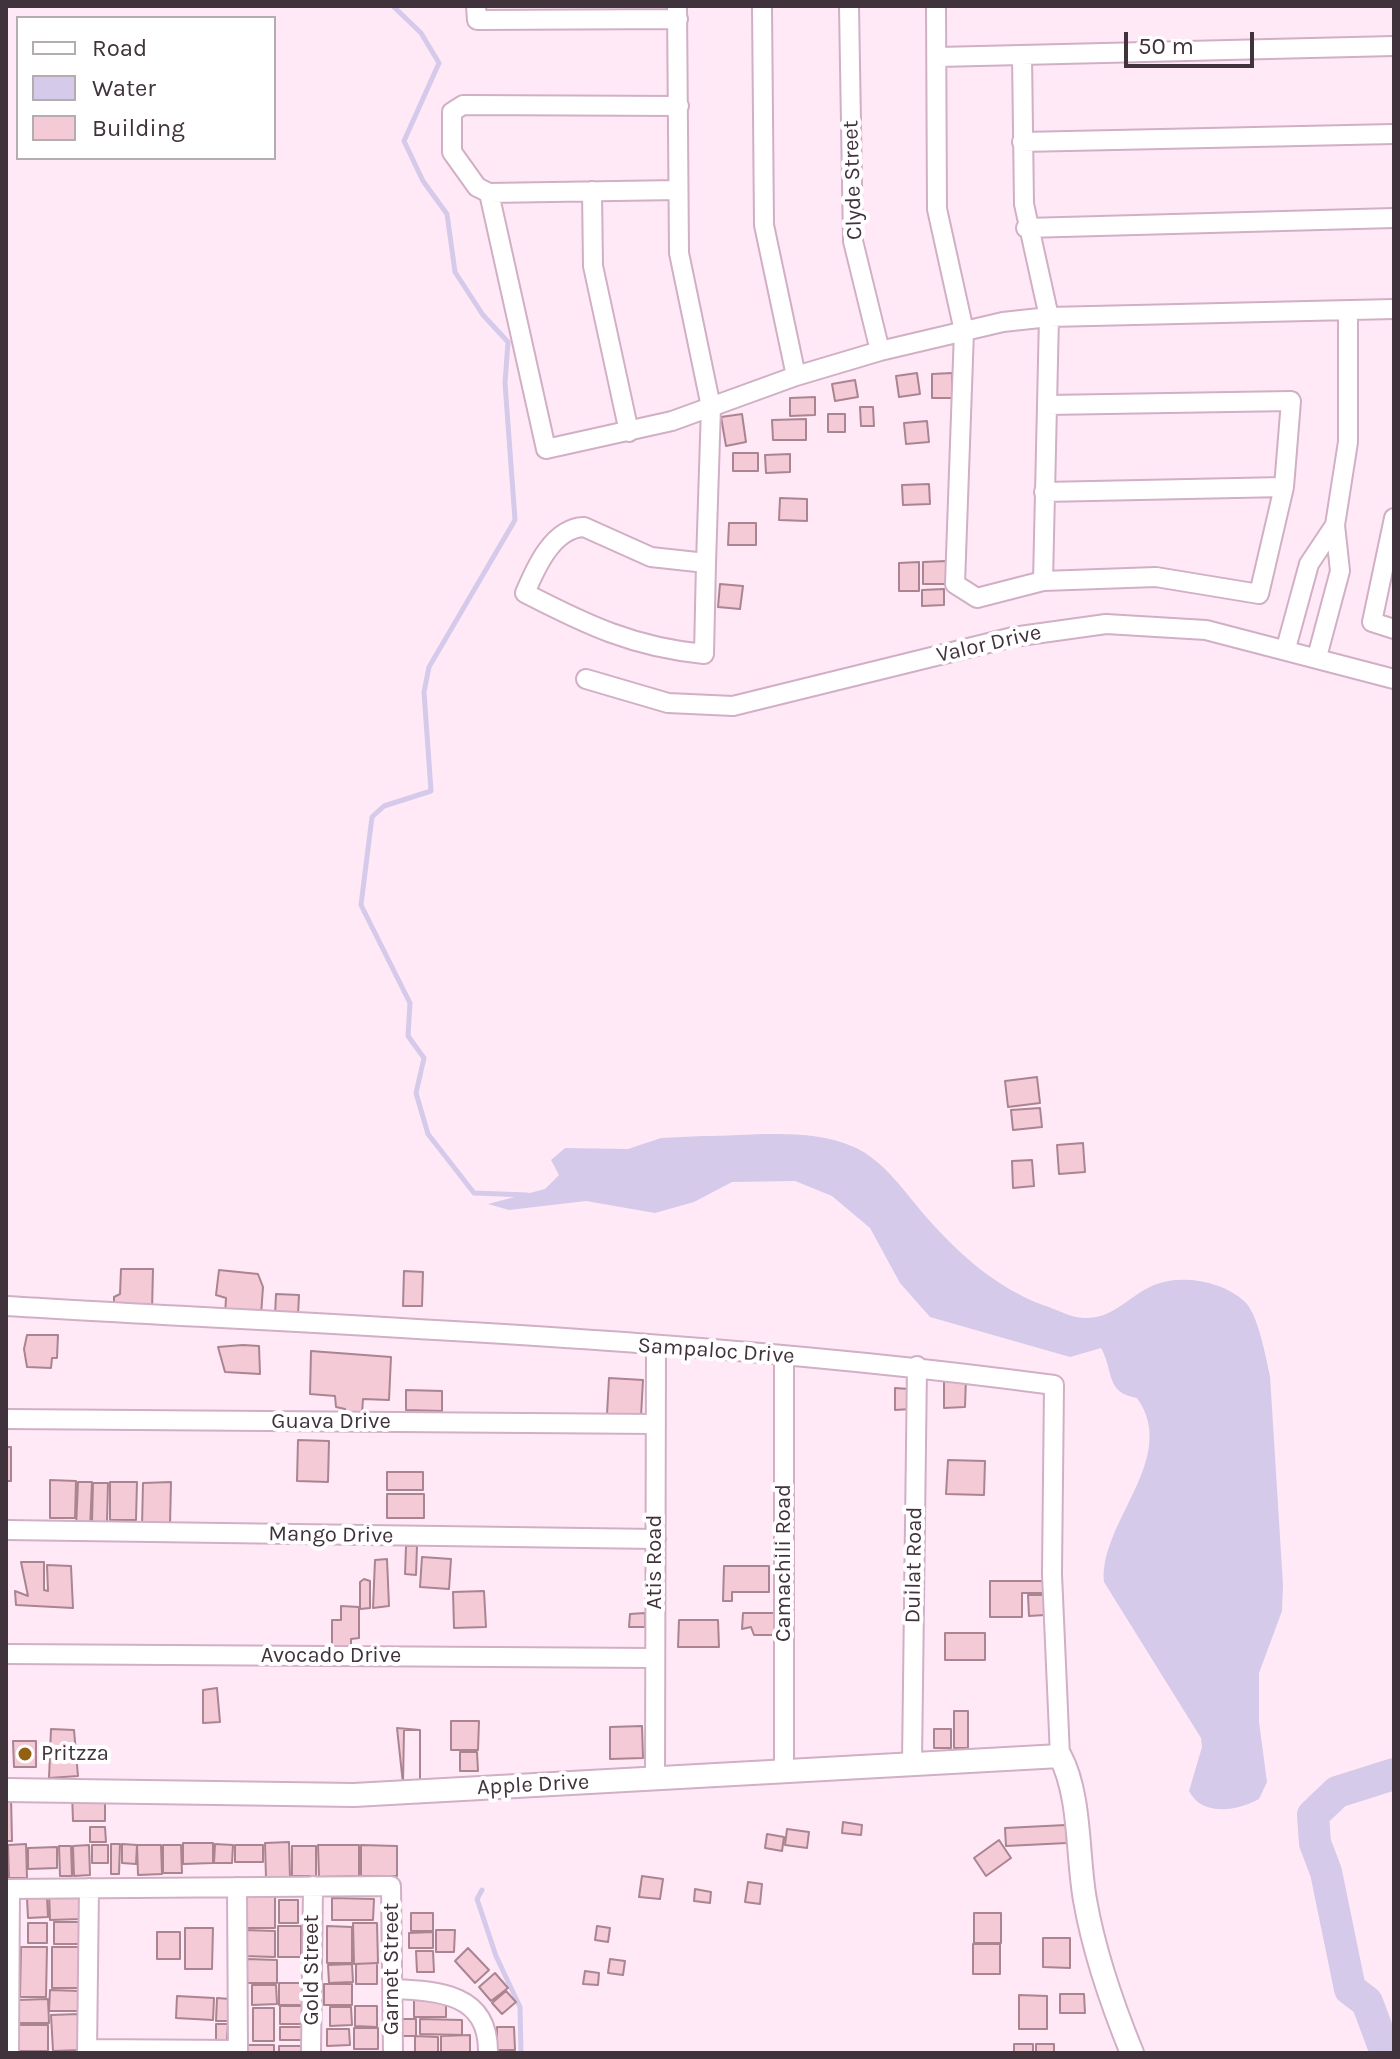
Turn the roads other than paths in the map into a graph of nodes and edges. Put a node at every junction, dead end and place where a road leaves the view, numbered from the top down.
1 (476, 6) edge
2 (762, 6) edge
3 (849, 6) edge
4 (936, 6) edge
5 (678, 12) edge
6 (1394, 46) edge
7 (1022, 55) junction
8 (938, 57) junction
9 (679, 106) junction
10 (1394, 134) edge
11 (1022, 142) junction
12 (678, 190) junction
13 (592, 191) junction
14 (489, 193) junction
15 (1394, 218) edge
16 (1026, 228) junction
17 (1394, 309) edge
18 (1348, 310) junction
19 (1049, 317) junction
20 (964, 331) junction
21 (880, 351) junction
22 (796, 376) junction
23 (1047, 405) junction
24 (711, 407) junction
25 (629, 432) junction
26 (1284, 487) junction
27 (1044, 492) junction
28 (1394, 518) edge
29 (1335, 525) junction
30 (706, 563) junction
31 (1043, 581) junction
32 (1394, 629) edge
33 (1286, 648) junction
34 (1317, 657) junction
35 (586, 679) dead end
36 (1394, 679) edge
37 (6, 1306) edge
38 (656, 1346) junction
39 (784, 1356) junction
40 (917, 1366) junction
41 (6, 1419) edge
42 (656, 1424) junction
43 (6, 1530) edge
44 (656, 1539) junction
45 (6, 1654) edge
46 (655, 1658) junction
47 (1060, 1756) junction
48 (912, 1763) junction
49 (784, 1771) junction
50 (655, 1778) junction
51 (6, 1790) edge
52 (313, 1886) junction
53 (237, 1887) junction
54 (89, 1888) junction
55 (8, 1889) edge
56 (393, 1989) junction
57 (87, 2051) edge
58 (162, 2051) edge
59 (238, 2052) edge
60 (9, 2053) edge
61 (311, 2053) edge
62 (393, 2053) edge
63 (488, 2053) edge
64 (1132, 2053) edge

1 - 5 street
2 - 22 street
3 - 21 street, Clyde Street
4 - 8 street
5 - 9 street
6 - 7 street
7 - 8 street
7 - 11 street
8 - 20 street
9 - 12 street
9 - 14 street
10 - 11 street
11 - 16 street
12 - 13 street
12 - 24 street
13 - 14 street
13 - 25 street
14 - 25 street
15 - 16 street
16 - 19 street
17 - 18 street
18 - 19 street
18 - 29 street
19 - 20 street
19 - 23 street
20 - 21 street
20 - 31 street
21 - 22 street
22 - 24 street
23 - 26 street
23 - 27 street
24 - 25 street
24 - 30 street
26 - 27 street
26 - 31 street
27 - 31 street
28 - 32 street
29 - 33 street
29 - 34 street
30 - 30 street
33 - 34 street, Valor Drive
33 - 35 street, Valor Drive
34 - 36 street, Valor Drive
37 - 38 street, Sampaloc Drive
38 - 39 street, Sampaloc Drive
38 - 42 street, Atis Road
39 - 40 street, Sampaloc Drive
39 - 49 street, Camachili Road
40 - 47 street, Sampaloc Drive
40 - 48 street, Duilat Road
41 - 42 street, Guava Drive
42 - 44 street, Atis Road
43 - 44 street, Mango Drive
44 - 46 street, Atis Road
45 - 46 street, Avocado Drive
46 - 50 street, Atis Road
47 - 48 street, Apple Drive
47 - 64 street
48 - 49 street, Apple Drive
49 - 50 street, Apple Drive
50 - 51 street, Apple Drive
52 - 53 street
52 - 56 street, Garnet Street
52 - 61 street, Gold Street
53 - 54 street
53 - 59 street
54 - 55 street
54 - 57 street
55 - 60 street
56 - 62 street, Garnet Street
56 - 63 street
57 - 58 street
58 - 59 street

